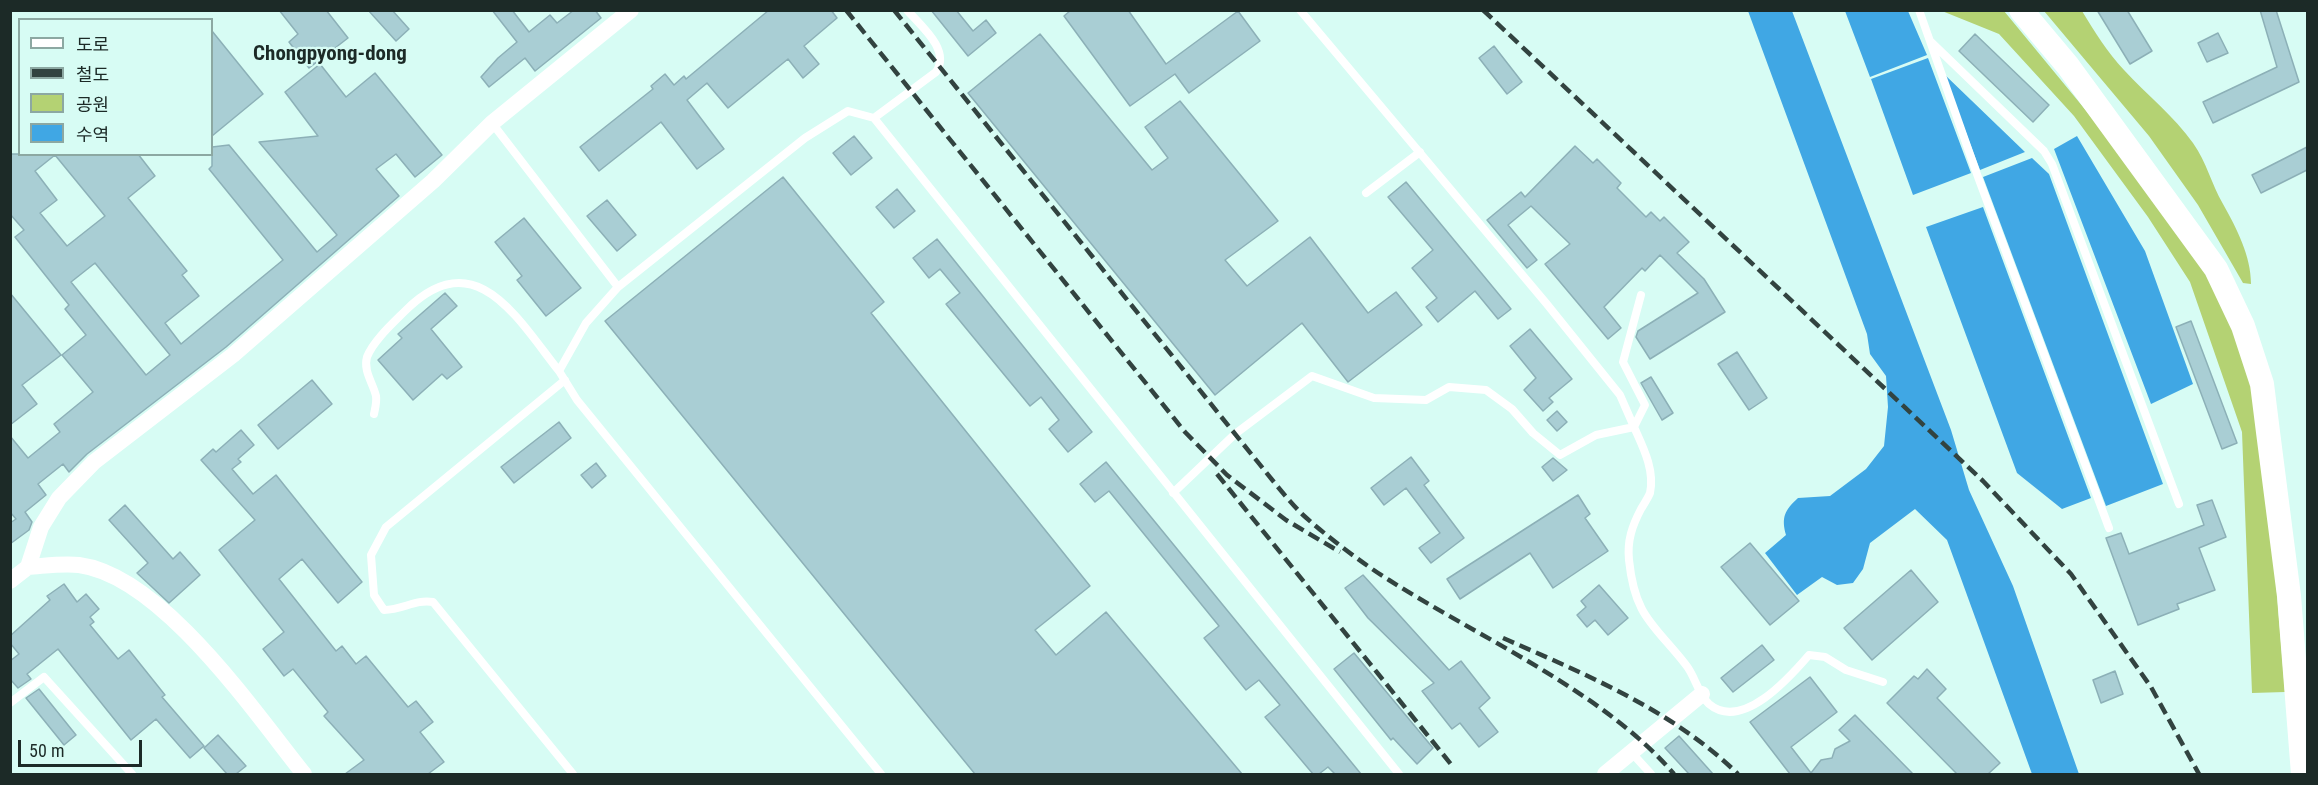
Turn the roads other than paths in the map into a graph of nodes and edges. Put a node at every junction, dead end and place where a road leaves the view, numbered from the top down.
1 (631, 10) edge
2 (907, 10) edge
3 (1300, 10) edge
4 (1919, 10) edge
5 (2021, 10) edge
6 (1928, 40) junction
7 (874, 118) junction
8 (492, 123) junction
9 (1420, 152) junction
10 (1366, 193) dead end
11 (618, 286) junction
12 (1641, 295) dead end
13 (562, 375) junction
14 (374, 414) dead end
15 (1635, 427) junction
16 (1173, 493) junction
17 (2180, 504) dead end
18 (2109, 528) dead end
19 (28, 567) junction
20 (10, 581) edge
21 (1883, 682) dead end
22 (1702, 694) junction
23 (10, 703) edge
24 (1631, 752) junction
25 (132, 774) edge
26 (304, 774) edge
27 (573, 774) edge
28 (881, 774) edge
29 (1399, 774) edge
30 (1605, 774) edge
31 (1651, 774) edge
32 (2303, 774) edge

1 - 8 street
2 - 7 lane
3 - 9 lane
4 - 6 lane
5 - 32 main road
6 - 17 lane
6 - 18 lane
7 - 11 lane
7 - 16 lane
8 - 11 lane
8 - 19 street
9 - 10 lane
9 - 15 lane
11 - 13 lane
12 - 15 lane
13 - 14 lane
13 - 27 lane
13 - 28 lane
15 - 16 lane
15 - 22 lane
16 - 29 lane
19 - 20 street
19 - 26 street
21 - 22 lane
22 - 24 street
23 - 25 lane
24 - 30 street
24 - 31 lane

